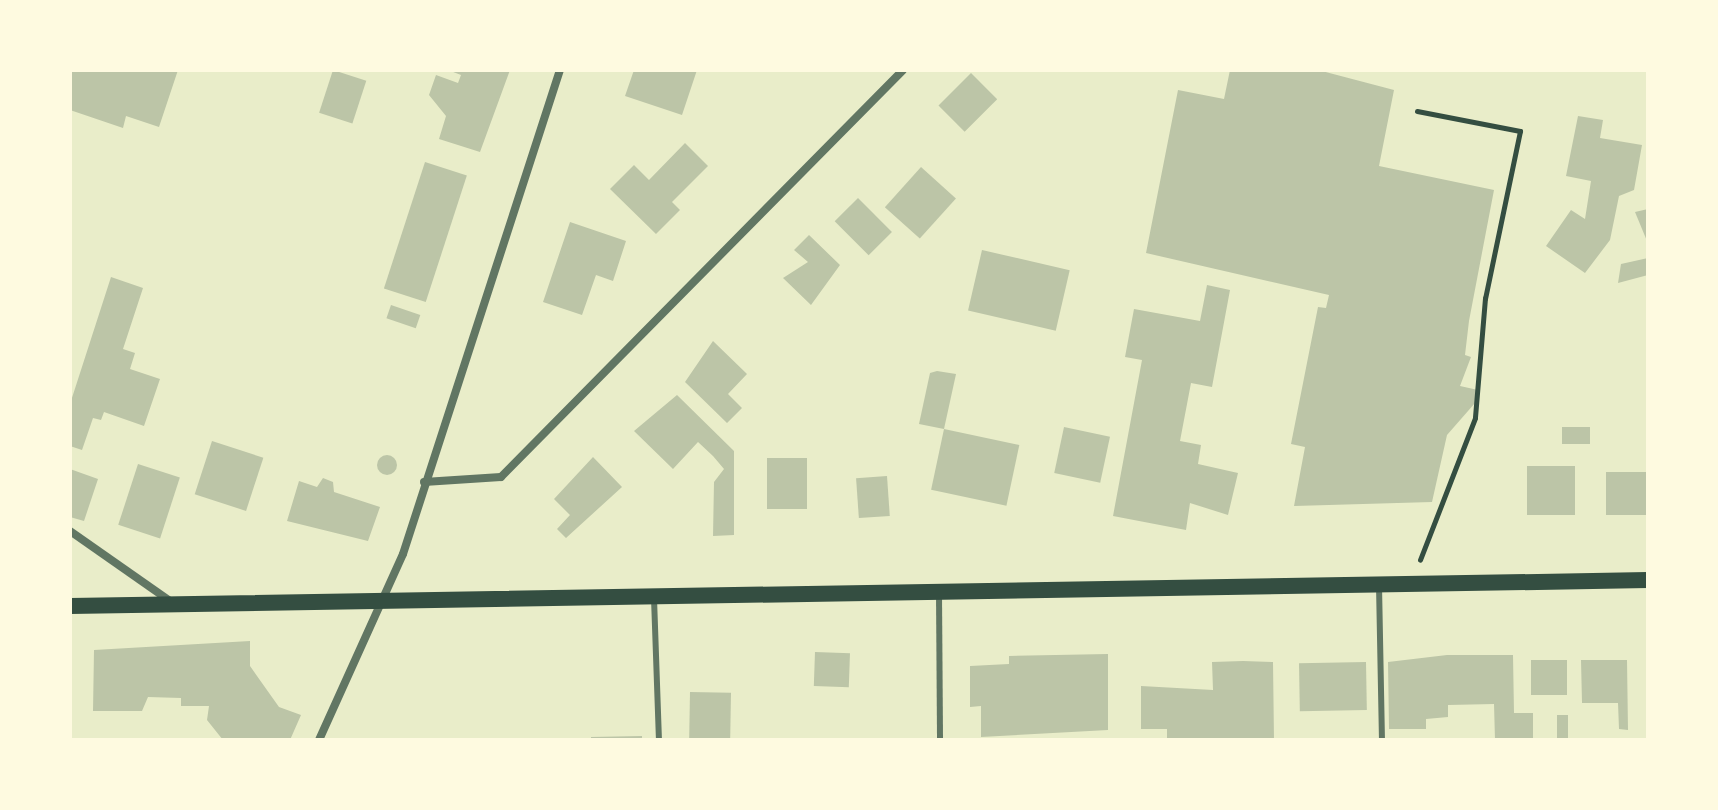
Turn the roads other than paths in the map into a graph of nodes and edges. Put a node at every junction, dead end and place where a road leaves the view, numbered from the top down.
1 (560, 70) edge
2 (903, 70) edge
3 (424, 482) junction
4 (70, 531) edge
5 (1648, 580) edge
6 (1379, 585) junction
7 (939, 593) junction
8 (654, 598) junction
9 (380, 603) junction
10 (70, 606) edge
11 (176, 606) junction
12 (319, 740) edge
13 (659, 740) edge
14 (940, 740) edge
15 (1382, 740) edge

1 - 3 street
2 - 3 street
3 - 9 street
4 - 11 street
5 - 6 main road
6 - 7 main road
6 - 15 lane
7 - 8 main road
7 - 14 lane
8 - 9 main road
8 - 13 lane
9 - 11 main road
9 - 12 street
10 - 11 main road

